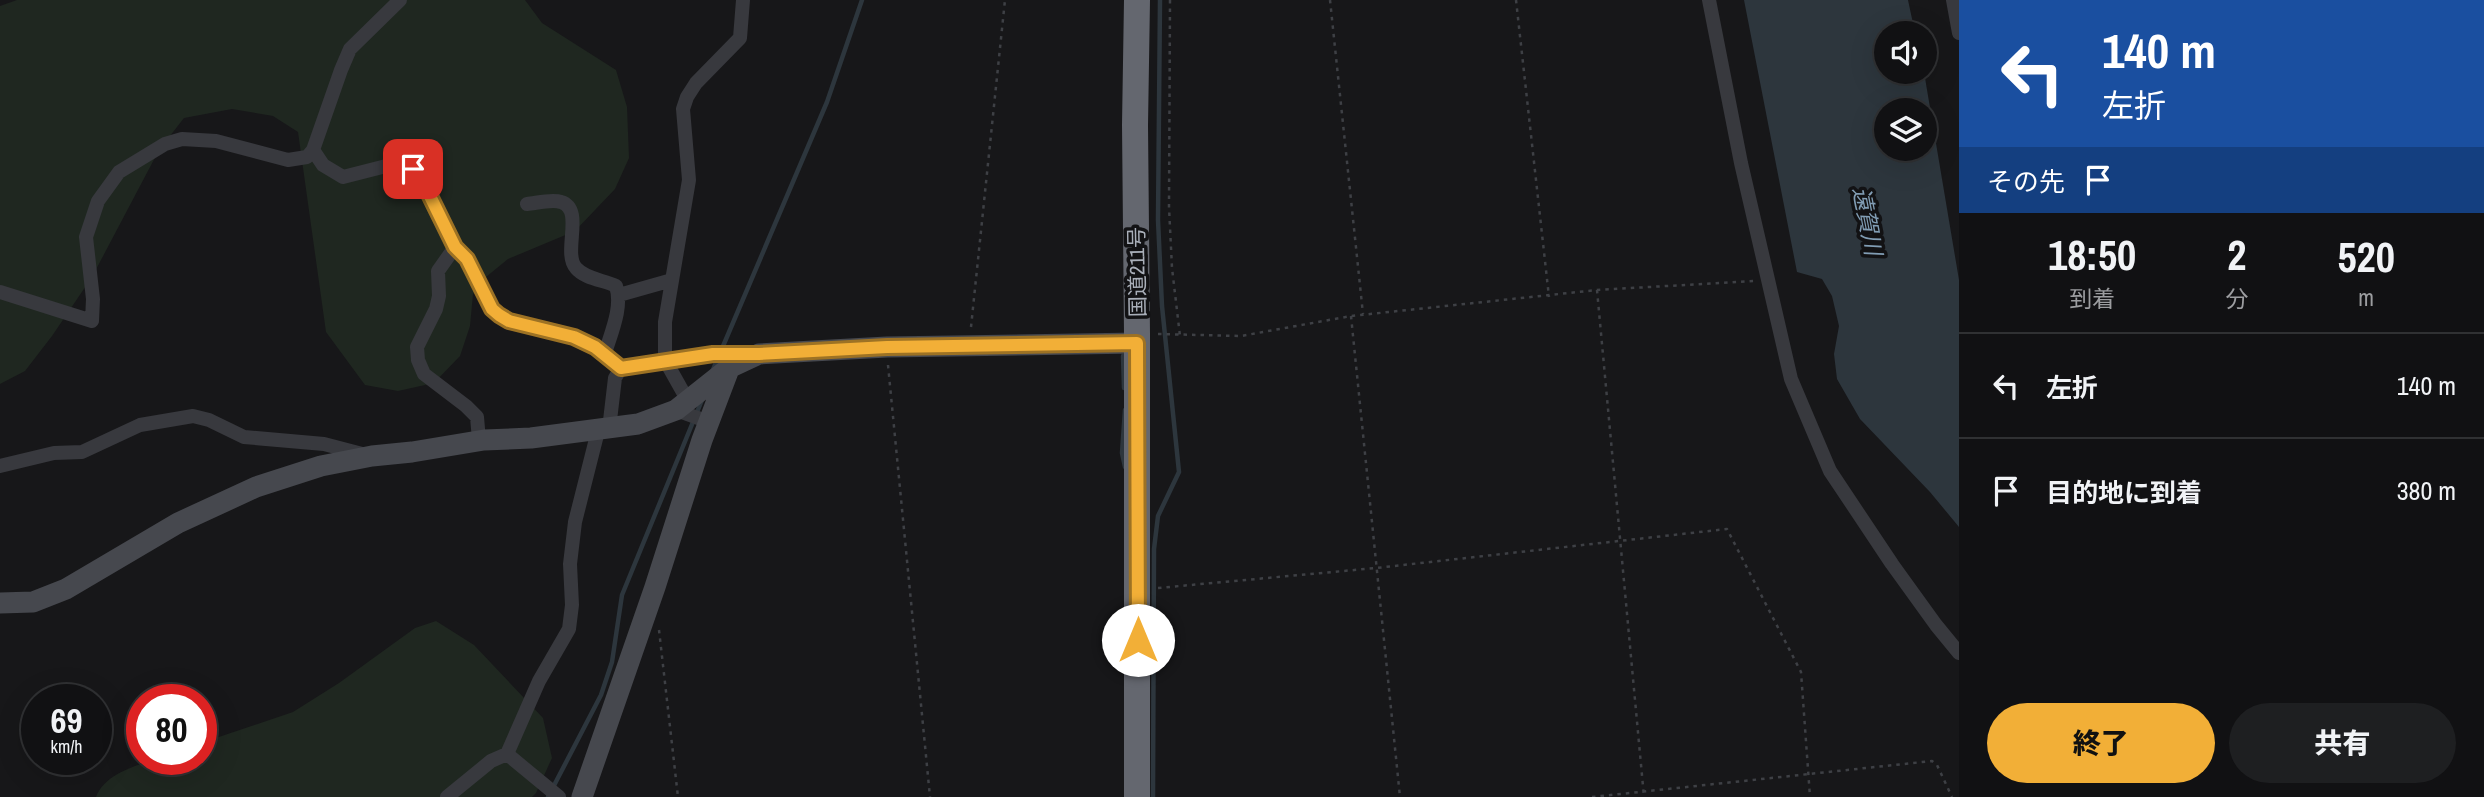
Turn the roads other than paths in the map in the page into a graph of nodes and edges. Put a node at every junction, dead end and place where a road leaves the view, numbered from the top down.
1 (400, 0) edge
2 (743, 0) edge
3 (1137, 0) edge
4 (1709, 0) edge
5 (1953, 0) edge
6 (1959, 33) edge
7 (313, 149) junction
8 (527, 204) dead end
9 (455, 247) junction
10 (672, 280) junction
11 (0, 292) edge
12 (619, 295) junction
13 (1137, 338) junction
14 (605, 354) junction
15 (665, 360) junction
16 (721, 363) junction
17 (621, 368) junction
18 (693, 410) junction
19 (603, 430) junction
20 (480, 440) junction
21 (372, 456) junction
22 (0, 466) edge
23 (0, 603) edge
24 (1959, 653) edge
25 (507, 754) junction
26 (553, 793) edge
27 (447, 797) edge
28 (582, 797) edge
29 (1137, 797) edge

1 - 7 street
2 - 10 street
3 - 13 highway, 国道211号
4 - 24 street
5 - 6 street
7 - 9 street
7 - 11 street
8 - 12 street
9 - 14 street
9 - 20 street
10 - 12 street
10 - 15 street
12 - 14 street
13 - 16 street
13 - 29 highway, 国道211号
14 - 17 street
15 - 16 street
15 - 17 street
15 - 18 street
16 - 18 street
16 - 18 street
17 - 19 street
18 - 19 street
18 - 28 street
19 - 20 street
19 - 25 street
20 - 21 street
21 - 22 street
21 - 23 street
25 - 26 street
25 - 27 street

